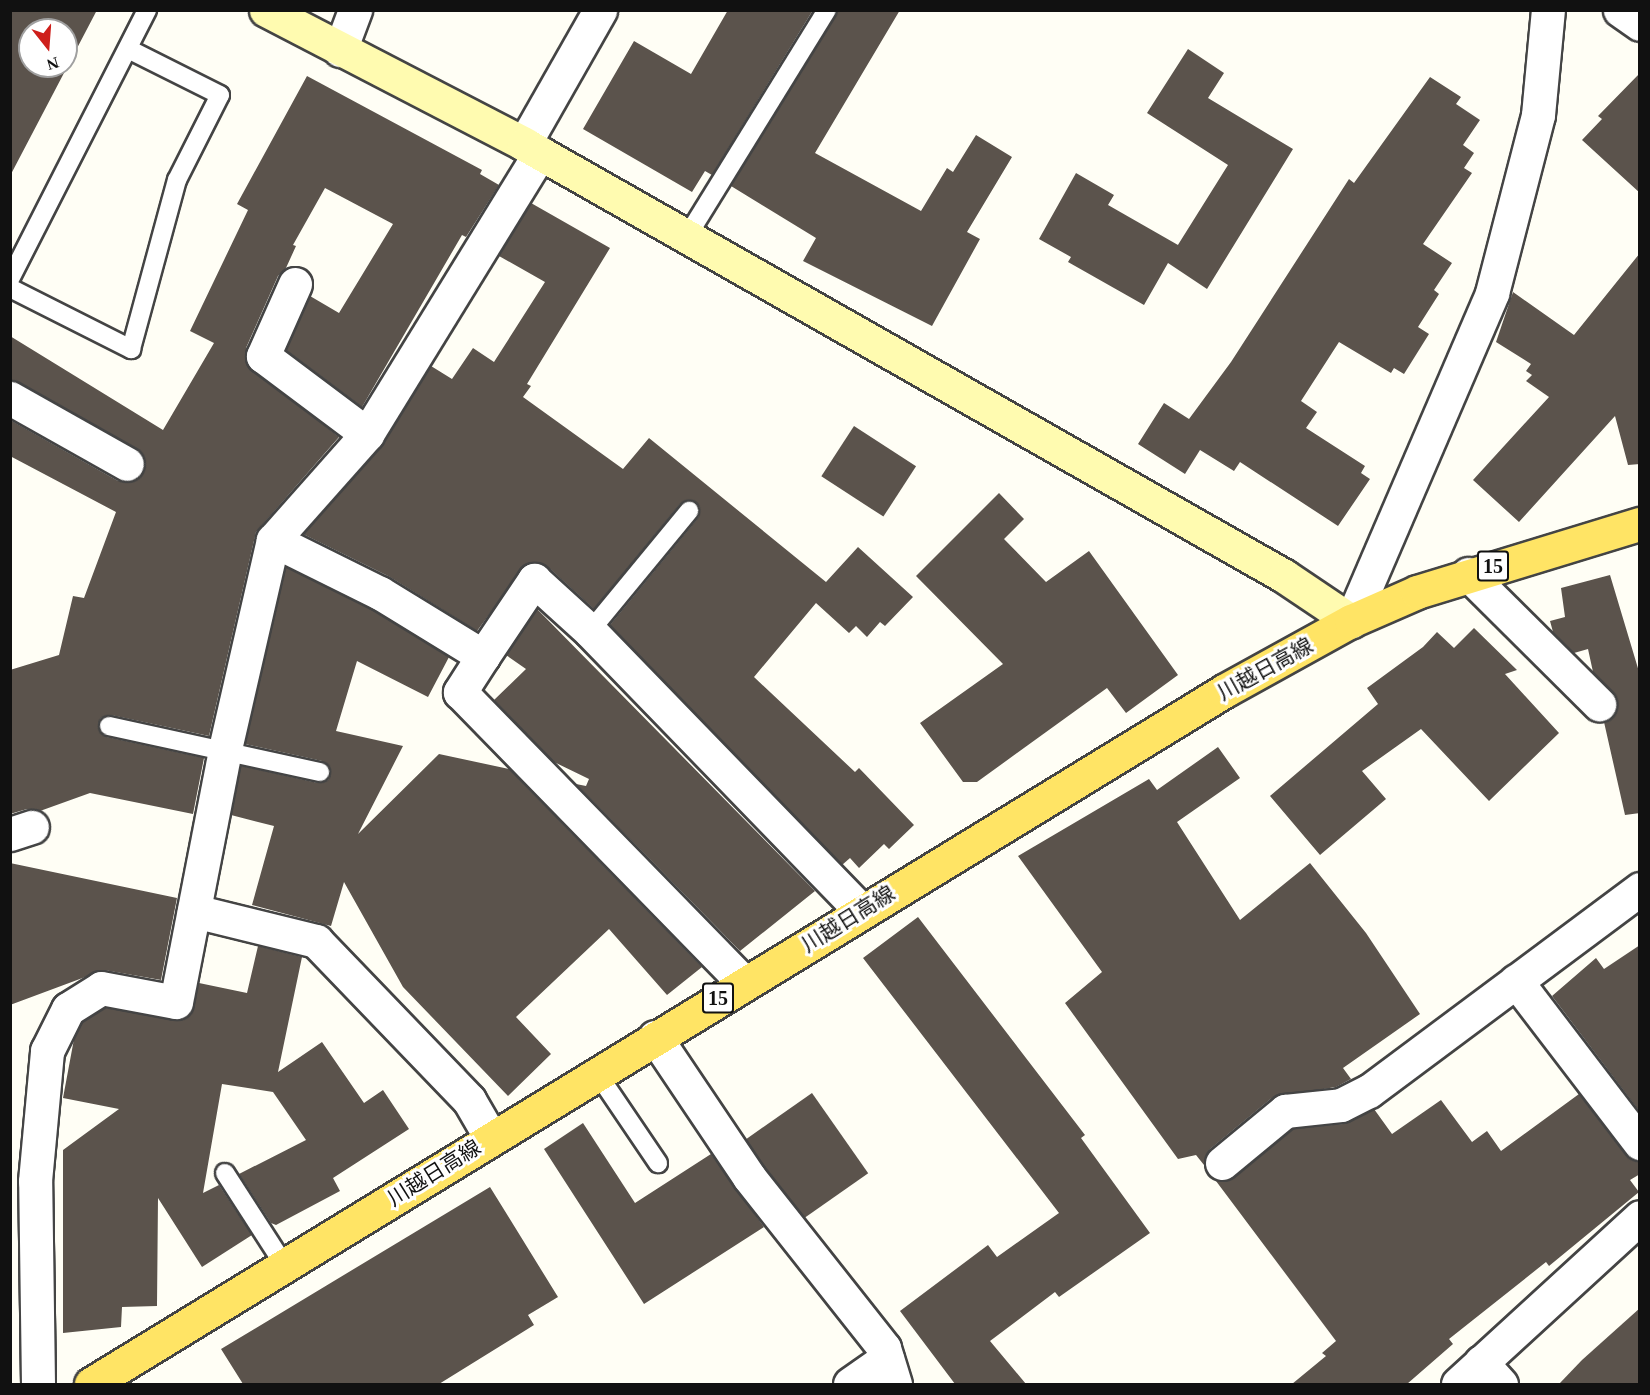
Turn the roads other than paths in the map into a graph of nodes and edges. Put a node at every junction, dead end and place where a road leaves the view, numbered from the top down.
1 (147, 10) edge
2 (266, 10) edge
3 (355, 10) edge
4 (600, 10) edge
5 (827, 10) edge
6 (1548, 10) edge
7 (1620, 10) edge
8 (1640, 24) edge
9 (128, 49) junction
10 (340, 50) junction
11 (532, 148) junction
12 (686, 238) junction
13 (10, 279) edge
14 (295, 284) dead end
15 (10, 288) edge
16 (10, 398) edge
17 (367, 434) junction
18 (127, 464) dead end
19 (689, 511) dead end
20 (1640, 524) edge
21 (273, 540) junction
22 (1468, 574) junction
23 (1351, 621) junction
24 (590, 631) junction
25 (483, 656) junction
26 (1599, 704) dead end
27 (109, 726) dead end
28 (225, 749) junction
29 (320, 772) dead end
30 (1640, 890) edge
31 (194, 911) junction
32 (861, 911) junction
33 (1516, 981) junction
34 (744, 983) junction
35 (655, 1037) junction
36 (597, 1073) junction
37 (491, 1138) junction
38 (1640, 1143) edge
39 (658, 1163) dead end
40 (1222, 1163) dead end
41 (225, 1173) dead end
42 (1640, 1217) edge
43 (285, 1266) junction
44 (891, 1371) edge
45 (1491, 1373) edge
46 (38, 1384) edge
47 (91, 1384) edge
48 (850, 1384) edge
49 (1458, 1384) edge

1 - 9 lane
2 - 10 street
3 - 10 street
4 - 11 street
5 - 12 lane
6 - 23 street
7 - 8 street
9 - 13 lane
9 - 15 lane
10 - 11 street
11 - 12 street
11 - 17 street
12 - 23 street
14 - 17 street
16 - 18 street
17 - 21 street
19 - 24 lane
20 - 22 main road, 川越日高線 / 15
21 - 25 street
21 - 28 street
22 - 23 main road, 川越日高線 / 15
22 - 26 street
23 - 32 main road, 川越日高線 / 15
24 - 25 street
24 - 32 street
25 - 34 street
27 - 28 lane
28 - 29 lane
28 - 31 street
30 - 33 street
31 - 37 street
31 - 46 street
32 - 34 main road, 川越日高線 / 15
33 - 38 street
33 - 40 street
34 - 35 main road, 川越日高線 / 15
35 - 36 main road, 川越日高線 / 15
35 - 44 street
36 - 37 main road, 川越日高線 / 15
36 - 39 lane
37 - 43 main road, 川越日高線 / 15
41 - 43 lane
42 - 45 street
43 - 47 main road, 川越日高線 / 15
44 - 48 street
45 - 49 street

